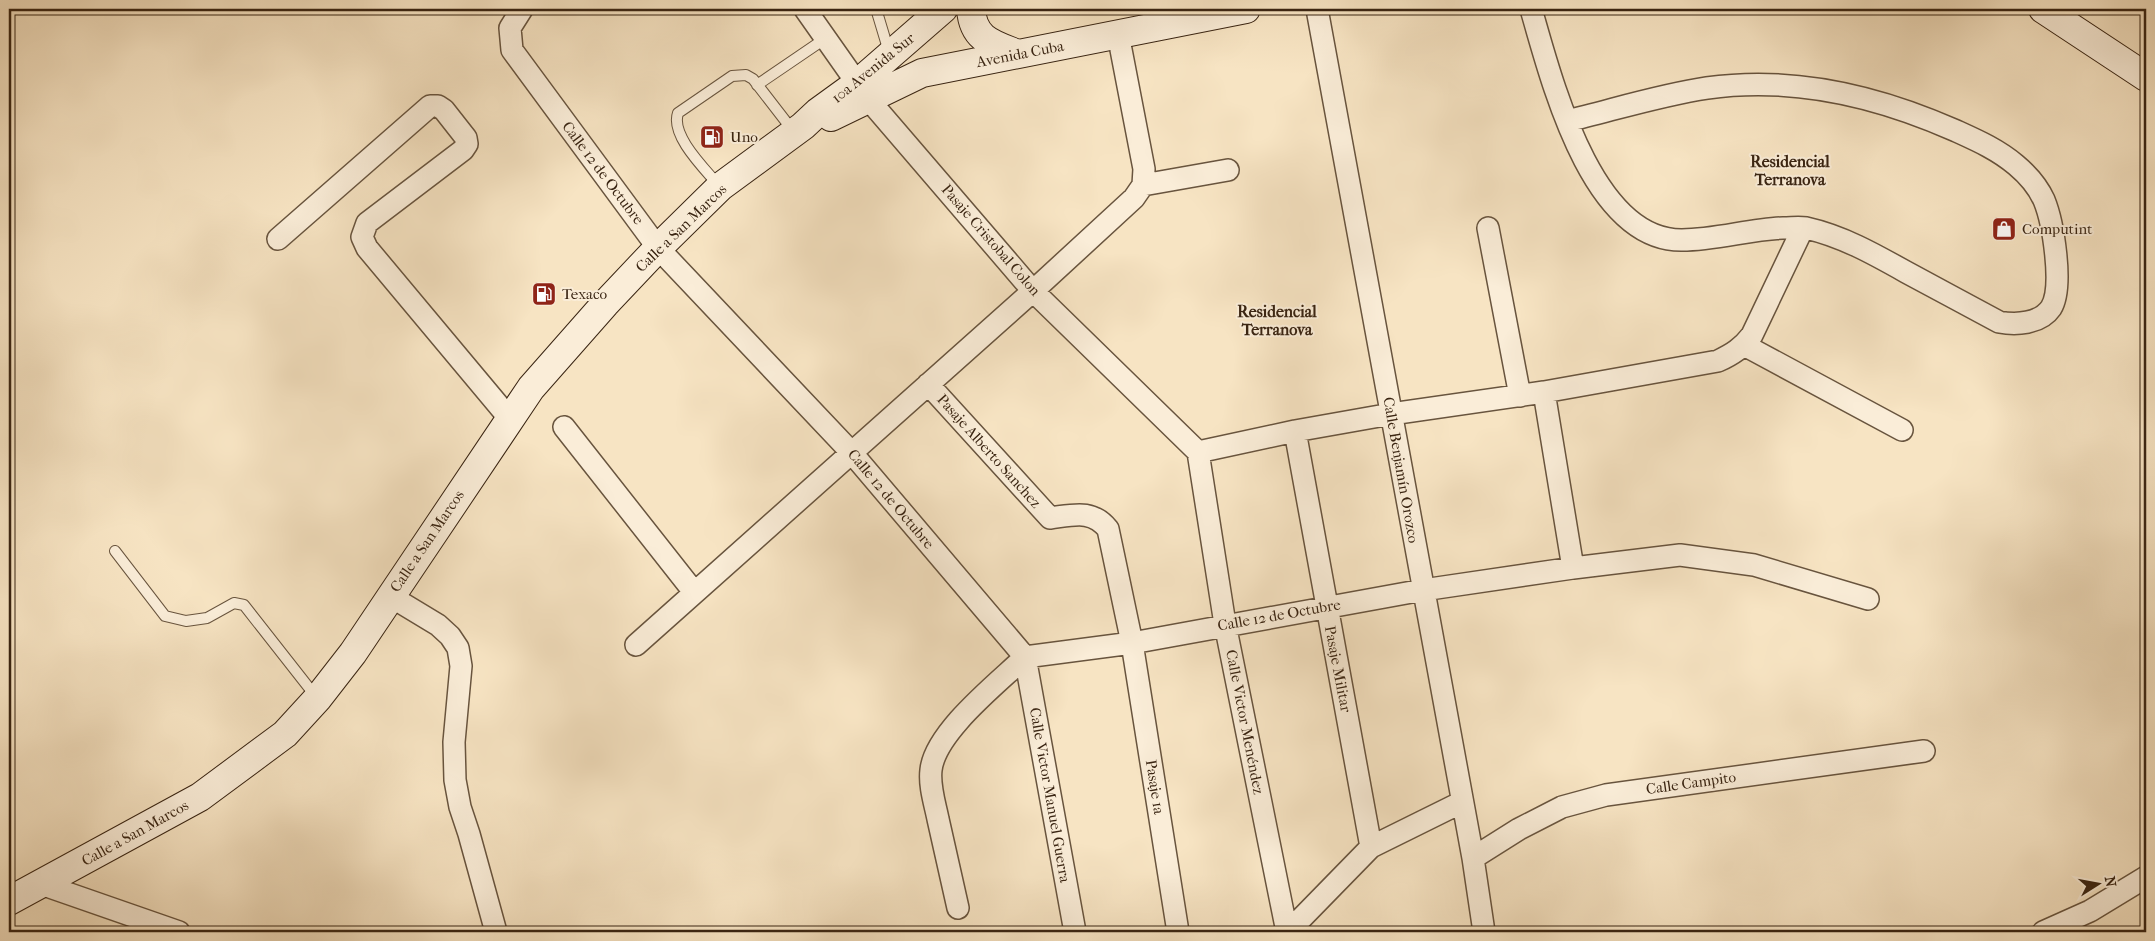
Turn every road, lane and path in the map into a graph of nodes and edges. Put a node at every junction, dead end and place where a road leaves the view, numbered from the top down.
1 (522, 9) edge
2 (806, 9) edge
3 (881, 9) edge
4 (943, 9) edge
5 (971, 9) edge
6 (1246, 9) edge
7 (1317, 9) edge
8 (1531, 9) edge
9 (2043, 9) edge
10 (1118, 34) junction
11 (826, 38) junction
12 (1018, 54) junction
13 (890, 56) junction
14 (2146, 77) edge
15 (757, 85) junction
16 (864, 91) junction
17 (1567, 122) junction
18 (799, 130) junction
19 (1228, 170) dead end
20 (1143, 185) junction
21 (720, 188) junction
22 (1488, 228) dead end
23 (1803, 228) junction
24 (278, 238) dead end
25 (658, 248) junction
26 (1033, 291) junction
27 (1744, 345) junction
28 (928, 384) junction
29 (1544, 392) junction
30 (1520, 396) junction
31 (1391, 414) junction
32 (510, 419) junction
33 (564, 426) dead end
34 (1902, 430) dead end
35 (1295, 431) junction
36 (851, 452) junction
37 (1198, 452) junction
38 (115, 551) dead end
39 (1573, 568) junction
40 (1423, 590) junction
41 (694, 592) junction
42 (390, 596) junction
43 (1868, 599) dead end
44 (1326, 607) junction
45 (1226, 624) junction
46 (1132, 643) junction
47 (636, 644) dead end
48 (1025, 657) junction
49 (318, 698) junction
50 (1924, 751) dead end
51 (1462, 802) junction
52 (1371, 847) junction
53 (1473, 858) junction
54 (2146, 877) edge
55 (41, 884) junction
56 (9, 901) edge
57 (958, 908) dead end
58 (1297, 929) edge
59 (179, 932) edge
60 (496, 932) edge
61 (1074, 932) edge
62 (1178, 932) edge
63 (1484, 932) edge
64 (2043, 932) edge

1 - 25 street, Calle 12 de Octubre
2 - 11 street, Pasaje Cristobal Colon
3 - 13 lane
4 - 13 main road, 10a Avenida Sur
5 - 12 main road
6 - 10 main road, Avenida Cuba
7 - 31 street, Calle Benjamín Orozco
8 - 17 street
9 - 14 main road
10 - 12 main road, Avenida Cuba
10 - 20 street
11 - 15 lane
11 - 16 street, Pasaje Cristobal Colon
12 - 16 main road, Avenida Cuba
13 - 16 main road, 10a Avenida Sur
15 - 18 lane
15 - 21 lane
16 - 18 main road, Avenida Cuba
16 - 26 street, Pasaje Cristobal Colon
17 - 23 street
17 - 23 street
18 - 21 main road, Calle a San Marcos
19 - 20 street
20 - 26 street
21 - 25 main road, Calle a San Marcos
22 - 30 street
23 - 27 street
24 - 32 street
25 - 32 main road, Calle a San Marcos
25 - 36 street, Calle 12 de Octubre
26 - 28 street
26 - 37 street, Pasaje Cristobal Colon
27 - 29 street
27 - 34 street
28 - 36 street
28 - 46 street, Pasaje Alberto Sanchez
29 - 30 street
29 - 39 street
30 - 31 street
31 - 35 street
31 - 40 street, Calle Benjamín Orozco
32 - 42 main road, Calle a San Marcos
33 - 41 street
35 - 37 street
35 - 44 street, Pasaje Militar
36 - 41 street
36 - 48 street, Calle 12 de Octubre
37 - 45 street, Calle Victor Menéndez
38 - 49 lane
39 - 40 street, Calle 12 de Octubre
39 - 43 street, Calle 12 de Octubre
40 - 44 street, Calle 12 de Octubre
40 - 51 street, Calle Benjamín Orozco
41 - 47 street
42 - 49 main road, Calle a San Marcos
42 - 60 street
44 - 45 street, Calle 12 de Octubre
44 - 52 street, Pasaje Militar
45 - 46 street, Calle 12 de Octubre
45 - 58 street, Calle Victor Menéndez
46 - 48 street, Calle 12 de Octubre
46 - 62 street, Pasaje 1a
48 - 57 street
48 - 61 street, Calle Victor Manuel Guerra
49 - 55 main road, Calle a San Marcos
50 - 53 street, Calle Campito
51 - 52 street
51 - 53 street, Calle Benjamín Orozco
52 - 58 street
53 - 63 street, Calle Benjamín Orozco
54 - 64 street
55 - 56 main road, Calle a San Marcos
55 - 59 street

